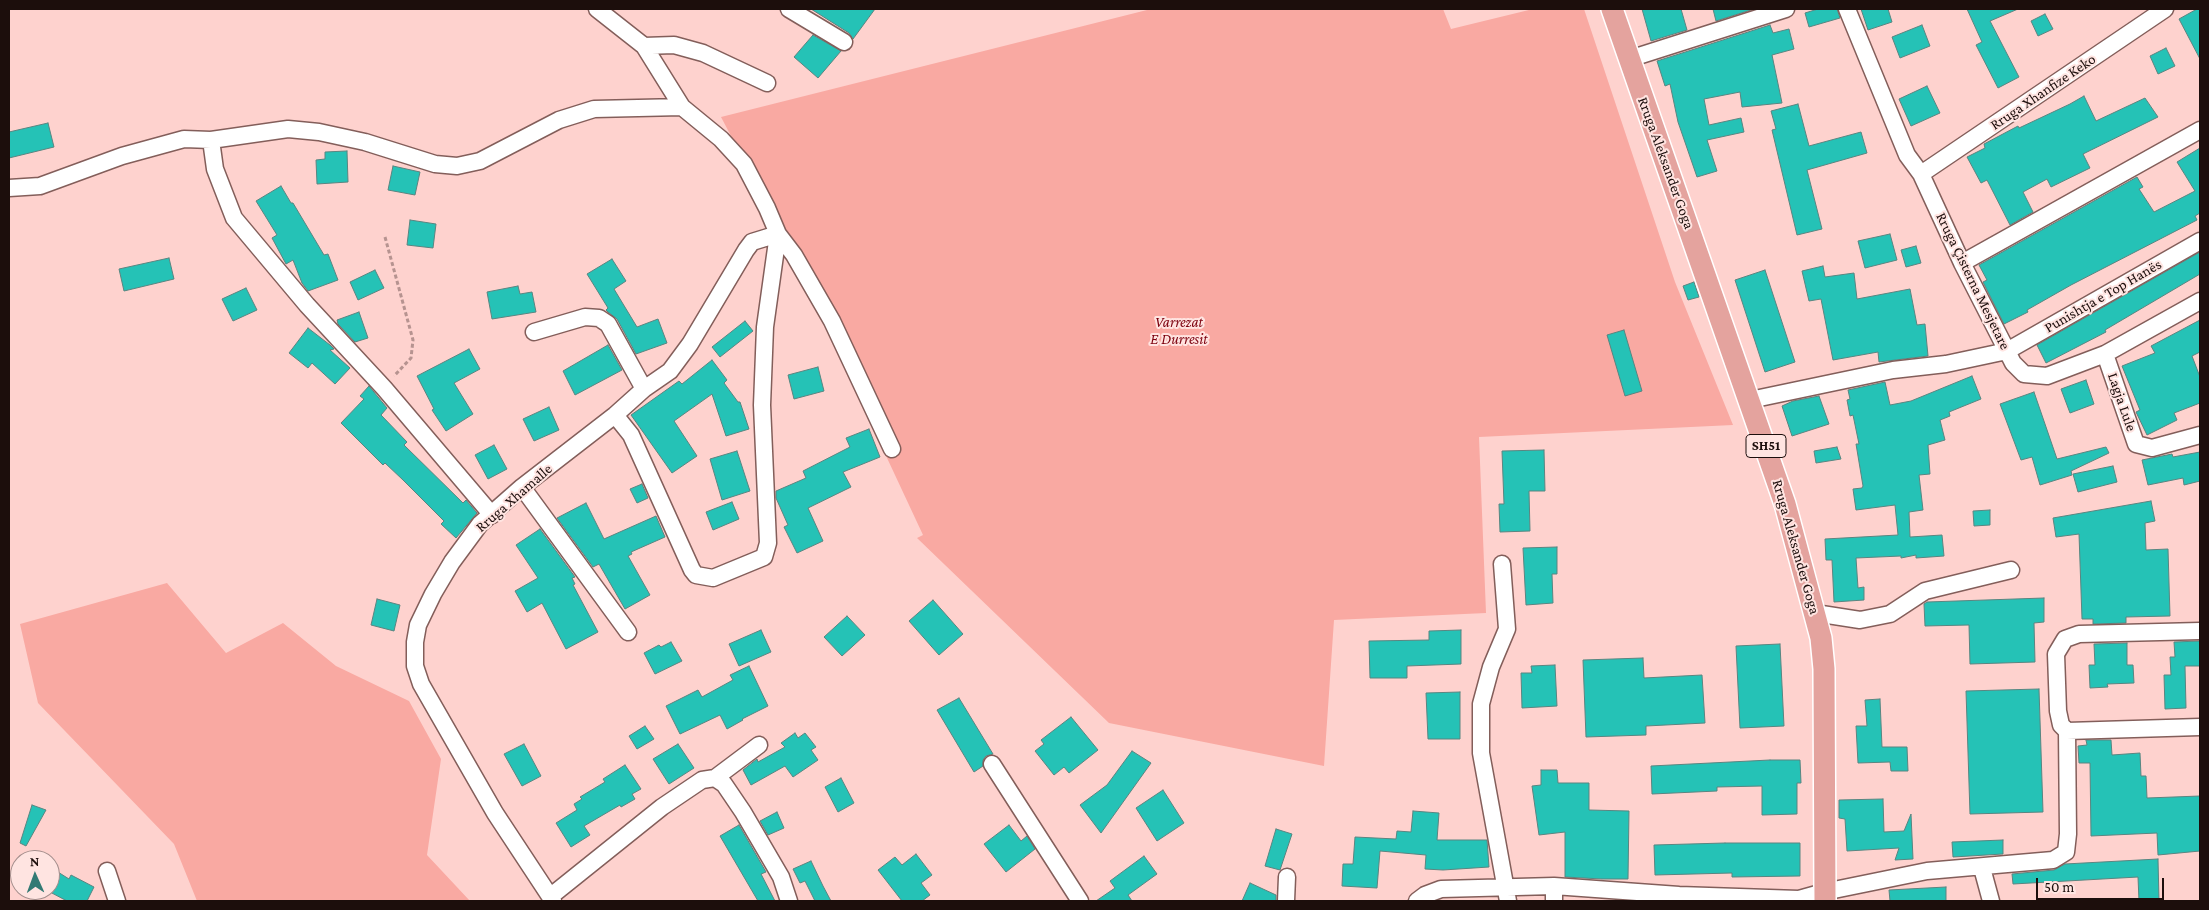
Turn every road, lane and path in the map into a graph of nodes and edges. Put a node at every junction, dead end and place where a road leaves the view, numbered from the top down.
1 (597, 9) edge
2 (789, 9) edge
3 (1612, 9) edge
4 (1786, 9) edge
5 (1847, 9) edge
6 (2165, 9) edge
7 (844, 42) dead end
8 (644, 46) junction
9 (1629, 59) junction
10 (767, 82) dead end
11 (682, 107) junction
12 (2200, 130) edge
13 (211, 140) junction
14 (1921, 174) junction
15 (9, 188) edge
16 (778, 234) junction
17 (385, 237) dead end
18 (2200, 241) edge
19 (1962, 263) junction
20 (2200, 301) edge
21 (534, 332) dead end
22 (2007, 351) junction
23 (2105, 354) junction
24 (384, 388) junction
25 (644, 390) junction
26 (1750, 400) junction
27 (615, 414) junction
28 (2200, 435) edge
29 (892, 449) dead end
30 (522, 487) junction
31 (492, 514) junction
32 (1502, 564) dead end
33 (2011, 570) dead end
34 (1815, 613) junction
35 (628, 632) dead end
36 (2200, 632) edge
37 (2200, 727) edge
38 (2067, 731) junction
39 (759, 745) dead end
40 (992, 764) dead end
41 (715, 778) junction
42 (1982, 868) junction
43 (107, 871) dead end
44 (1287, 877) dead end
45 (1507, 894) edge
46 (1554, 894) edge
47 (1825, 896) edge
48 (1680, 898) edge
49 (552, 899) edge
50 (118, 901) edge
51 (789, 901) edge
52 (1080, 901) edge
53 (1286, 901) edge
54 (1417, 901) edge
55 (1991, 901) edge

1 - 8 street
2 - 7 street
3 - 9 main road, Rruga Aleksander Goga / SH51
4 - 9 street
5 - 14 street, Rruga Çisterna Mesjetare
6 - 14 street, Rruga Xhanfize Keko
8 - 10 street
8 - 11 street
9 - 26 main road, Rruga Aleksander Goga / SH51
11 - 13 street
11 - 16 street
12 - 19 street
13 - 15 street
13 - 24 street
14 - 19 street, Rruga Çisterna Mesjetare
16 - 25 street, Rruga Xhamalle
16 - 27 street
16 - 29 street
17 - 24 path
18 - 22 street, Punishtja e Top Hanës
19 - 22 street, Rruga Çisterna Mesjetare
20 - 23 street, Rruga Çisterna Mesjetare
21 - 25 street
22 - 23 street, Rruga Çisterna Mesjetare
22 - 26 street, Punishtja e Top Hanës
23 - 28 street, Lagja Lule
24 - 31 street
25 - 27 street, Rruga Xhamalle
26 - 34 main road, Rruga Aleksander Goga / SH51
27 - 30 street, Rruga Xhamalle
30 - 31 street, Rruga Xhamalle
30 - 35 street
31 - 49 street, Rruga Xhamalle
32 - 45 street
33 - 34 street
34 - 47 main road, Rruga Aleksander Goga / SH51
36 - 38 street
37 - 38 street
38 - 42 street
39 - 41 street
40 - 52 street
41 - 49 street
41 - 51 street
42 - 47 street
42 - 55 street
43 - 50 street
44 - 53 street
45 - 46 street
45 - 54 street
46 - 48 street
47 - 48 street

